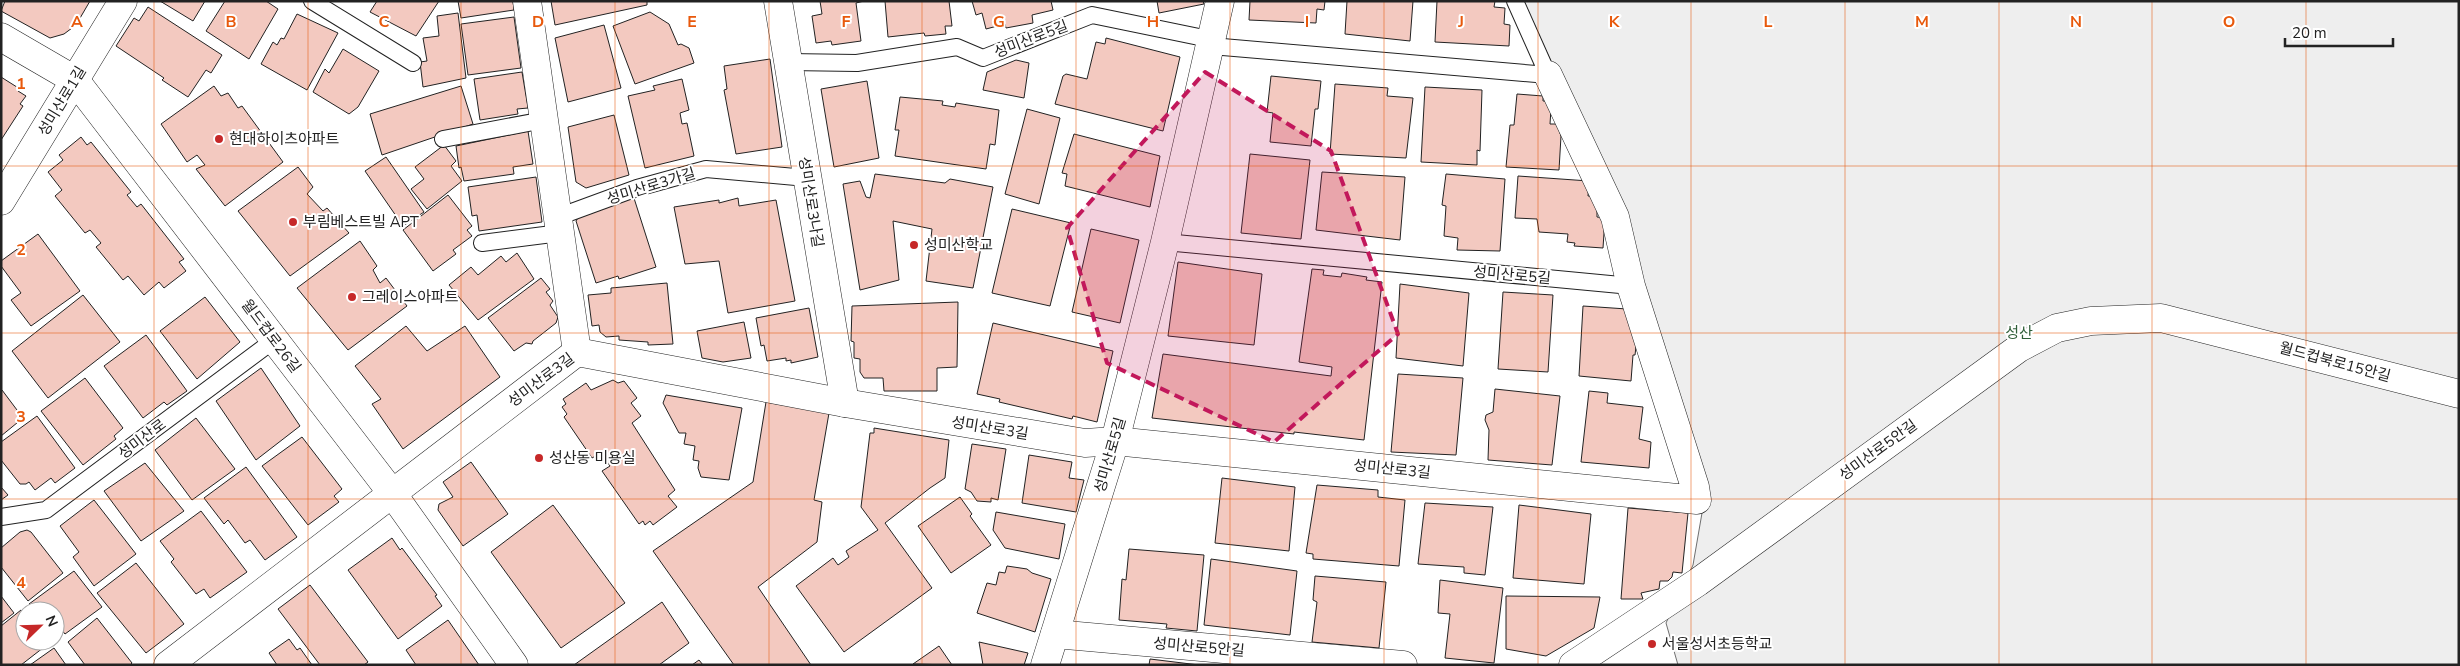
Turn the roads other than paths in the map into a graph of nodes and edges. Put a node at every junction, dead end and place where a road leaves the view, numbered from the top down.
1 (122, 1) edge
2 (312, 1) edge
3 (527, 1) edge
4 (778, 1) edge
5 (1220, 1) edge
6 (1515, 1) edge
7 (1, 37) edge
8 (1211, 46) junction
9 (788, 62) junction
10 (413, 63) dead end
11 (1548, 76) junction
12 (75, 80) junction
13 (544, 120) junction
14 (443, 139) dead end
15 (807, 178) junction
16 (1, 201) edge
17 (559, 225) junction
18 (1165, 242) junction
19 (482, 243) dead end
20 (1631, 286) junction
21 (2211, 329) joint
22 (274, 340) junction
23 (577, 352) junction
24 (2459, 394) edge
25 (845, 403) junction
26 (1116, 441) junction
27 (392, 493) junction
28 (1, 517) edge
29 (1055, 634) junction
30 (168, 665) edge
31 (514, 665) edge
32 (1045, 665) edge
33 (1403, 665) edge
34 (1573, 665) edge

1 - 12 street, 성미산로1길
2 - 10 lane
3 - 13 street
4 - 9 street, 성미산로3나길
5 - 8 street, 성미산로5길
6 - 11 lane
7 - 12 street, 월드컵로26길
8 - 9 lane, 성미산로5길
8 - 11 lane, 성미산로5길
8 - 18 street, 성미산로5길
9 - 15 street, 성미산로3나길
11 - 20 street
12 - 16 street, 성미산로1길
12 - 22 street, 월드컵로26길
13 - 14 lane
13 - 17 street
15 - 17 lane, 성미산로3가길
15 - 25 street, 성미산로3나길
17 - 19 lane, 성미산로3가길
17 - 23 street
18 - 20 lane, 성미산로5길
18 - 26 street, 성미산로5길
20 - 26 street, 성미산로3길
21 - 24 street, 월드컵북로15안길
21 - 34 street, 성미산로5안길
22 - 27 street, 월드컵로26길
22 - 28 lane, 성미산로
23 - 25 street, 성미산로3길
23 - 27 street, 성미산로3길
25 - 26 street, 성미산로3길
26 - 29 street, 성미산로5길
27 - 30 street, 성미산로3길
27 - 31 street, 월드컵로26길
29 - 32 street, 성미산로5길
29 - 33 street, 성미산로5안길

